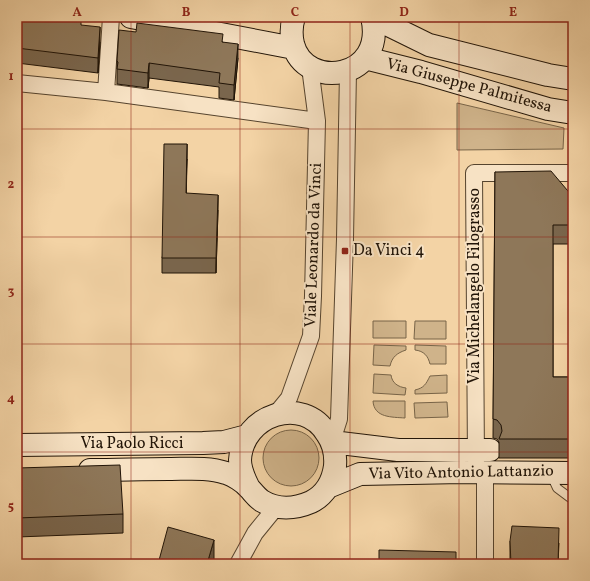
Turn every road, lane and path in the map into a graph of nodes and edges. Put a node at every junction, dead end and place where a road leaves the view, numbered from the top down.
1 (111, 17) edge
2 (131, 17) edge
3 (294, 17) edge
4 (372, 17) edge
5 (294, 48) junction
6 (365, 58) junction
7 (310, 67) junction
8 (348, 71) junction
9 (573, 79) edge
10 (17, 83) edge
11 (106, 92) junction
12 (573, 113) edge
13 (317, 121) junction
14 (573, 173) edge
15 (275, 415) junction
16 (247, 436) junction
17 (332, 442) junction
18 (17, 445) edge
19 (483, 450) junction
20 (71, 470) edge
21 (480, 472) junction
22 (550, 472) junction
23 (573, 473) edge
24 (328, 487) junction
25 (262, 498) junction
26 (573, 500) edge
27 (238, 564) edge
28 (485, 564) edge

1 - 11 street
2 - 5 street
3 - 5 street
4 - 6 street
4 - 9 street, Via Giuseppe Palmitessa
5 - 7 street
6 - 8 street
6 - 12 street, Via Giuseppe Palmitessa
7 - 8 street
7 - 13 street, Viale Leonardo da Vinci
8 - 17 street, Viale Leonardo da Vinci
10 - 11 street
11 - 13 street
13 - 15 street, Viale Leonardo da Vinci
14 - 19 street, Via Michelangelo Filograsso
15 - 16 street
15 - 17 street
16 - 18 street, Via Paolo Ricci
16 - 25 street
17 - 19 street, Via Vito Antonio Lattanzio
17 - 24 street
19 - 21 street
20 - 25 street, Via Paolo Ricci
21 - 22 street, Via Vito Antonio Lattanzio
21 - 24 street, Via Vito Antonio Lattanzio
21 - 28 street
22 - 23 street, Via Vito Antonio Lattanzio
22 - 26 lane
24 - 25 street
25 - 27 street

